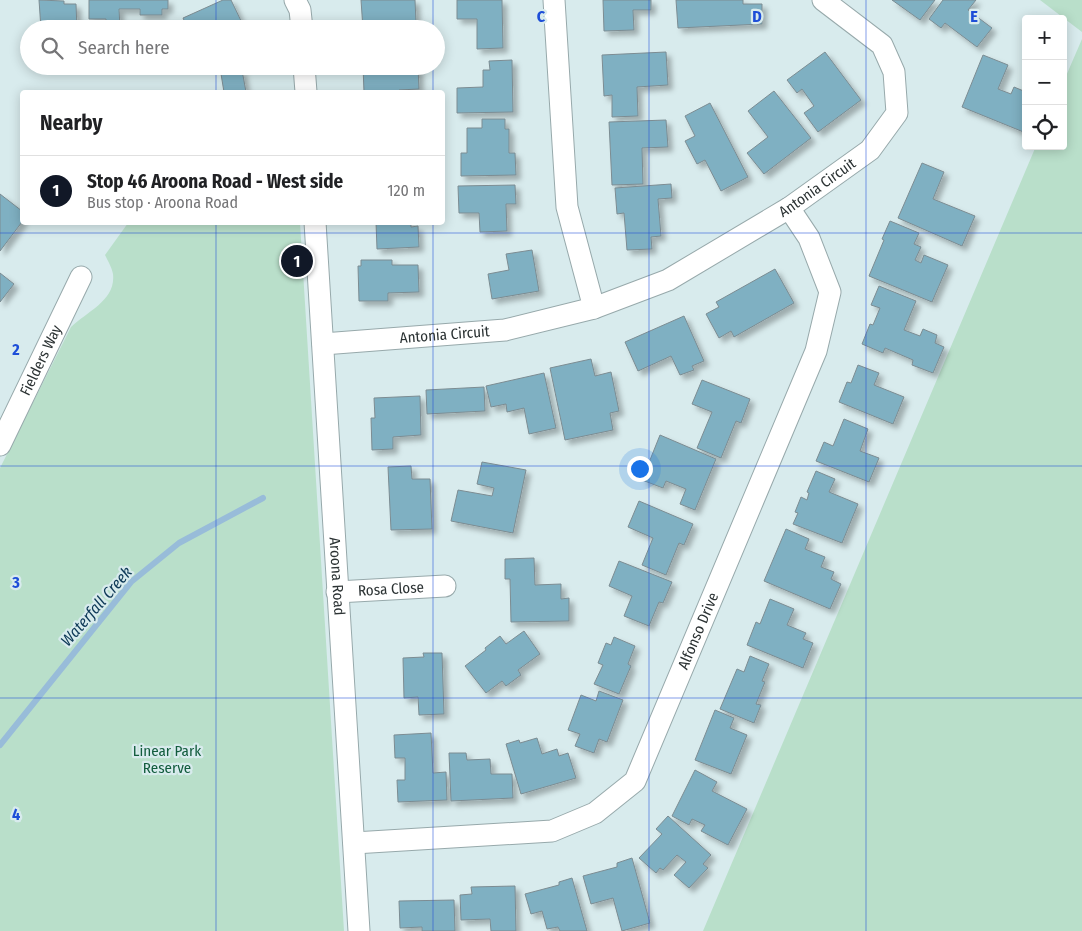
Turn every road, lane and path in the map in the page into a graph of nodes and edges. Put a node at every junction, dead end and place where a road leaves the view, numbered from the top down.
1 (295, 0) edge
2 (554, 0) edge
3 (823, 0) edge
4 (301, 20) edge
5 (305, 75) edge
6 (306, 90) edge
7 (789, 208) junction
8 (315, 225) edge
9 (81, 276) dead end
10 (594, 308) junction
11 (323, 344) junction
12 (0, 445) edge
13 (445, 586) dead end
14 (337, 592) junction
15 (354, 843) junction
16 (359, 931) edge

1 - 4 street
2 - 10 street
3 - 7 street, Antonia Circuit
5 - 6 street
7 - 10 street, Antonia Circuit
7 - 15 street, Alfonso Drive
8 - 11 street, Aroona Road
9 - 12 street, Fielders Way
10 - 11 street, Antonia Circuit
11 - 14 street, Aroona Road
13 - 14 street, Rosa Close
14 - 15 street, Aroona Road
15 - 16 street, Aroona Road

